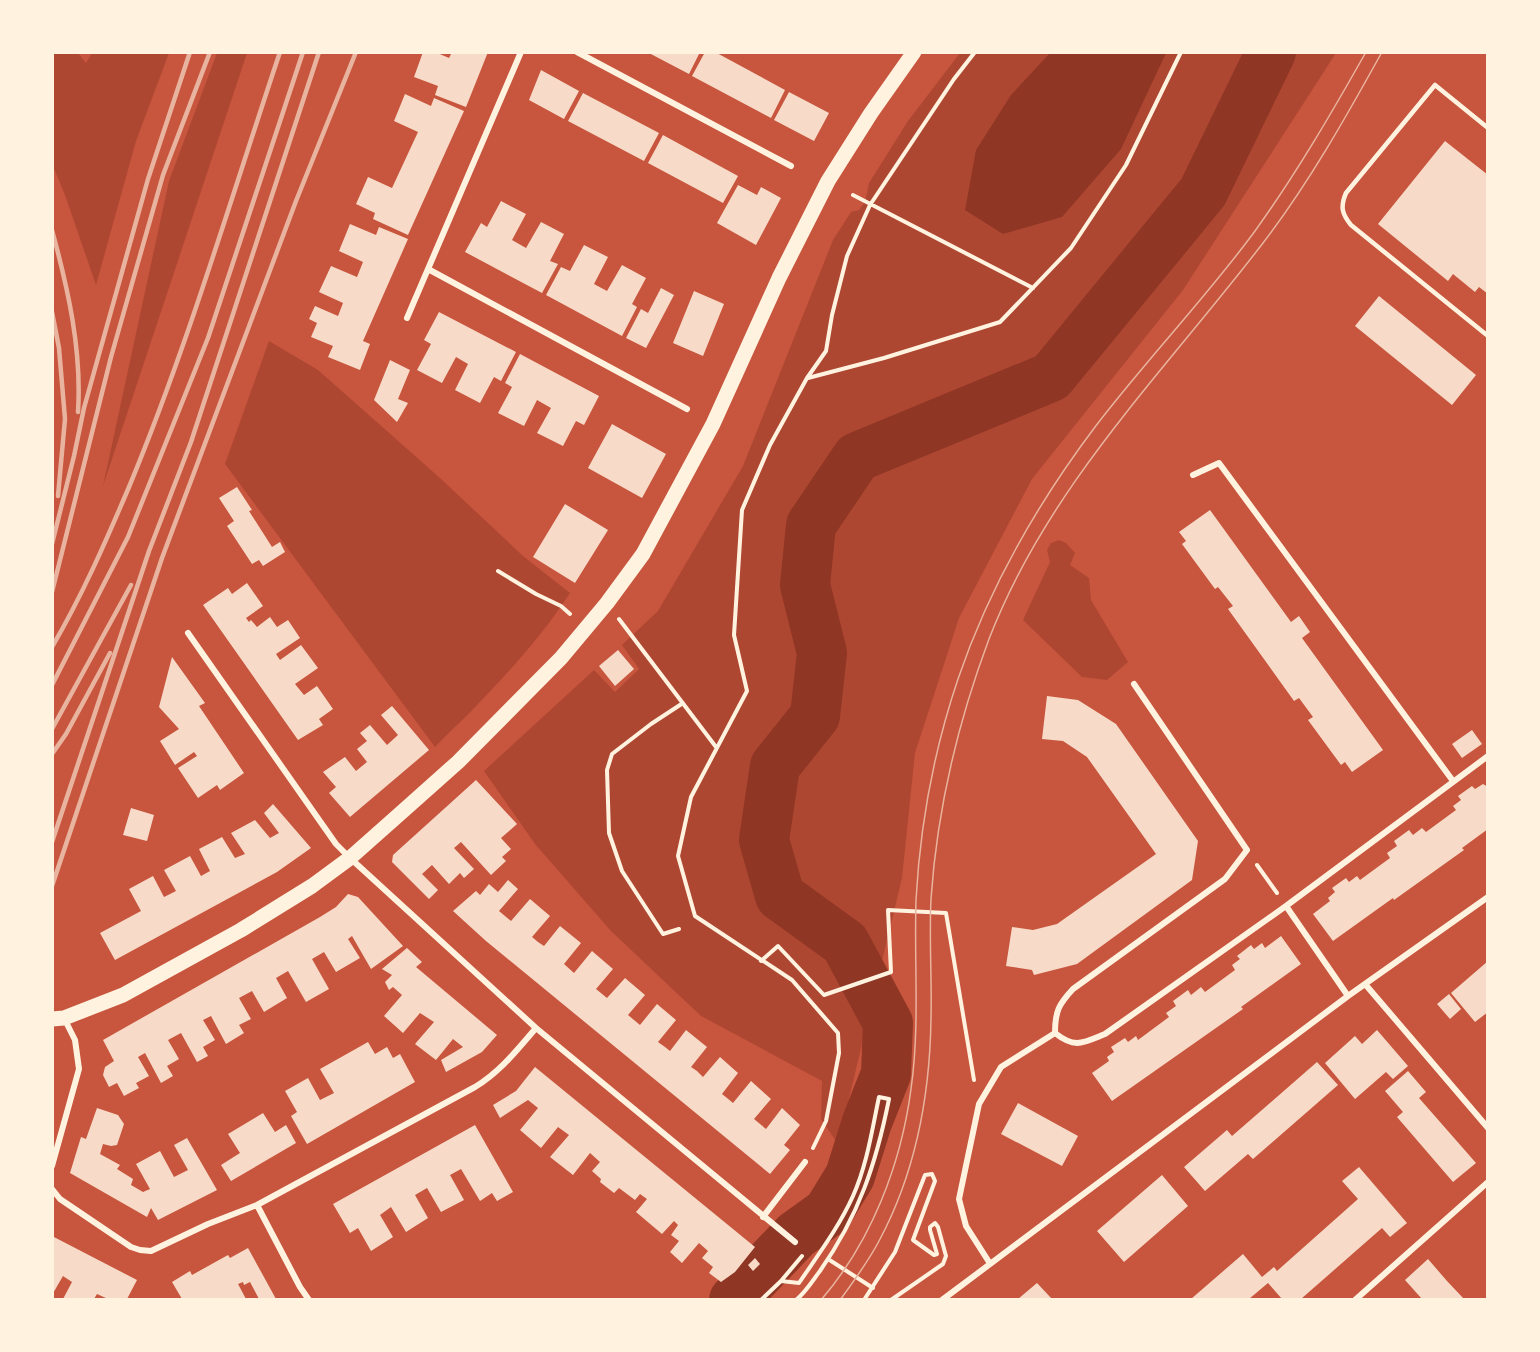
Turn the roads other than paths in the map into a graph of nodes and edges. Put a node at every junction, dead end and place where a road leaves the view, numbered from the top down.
1 (521, 52) edge
2 (577, 52) edge
3 (914, 52) edge
4 (1488, 128) edge
5 (790, 166) dead end
6 (428, 270) junction
7 (407, 318) dead end
8 (1488, 336) edge
9 (687, 409) dead end
10 (1193, 474) dead end
11 (188, 633) dead end
12 (1134, 684) dead end
13 (1488, 756) edge
14 (1453, 781) junction
15 (350, 858) junction
16 (1488, 897) edge
17 (1286, 906) junction
18 (1365, 984) junction
19 (1348, 996) junction
20 (58, 1018) edge
21 (536, 1028) junction
22 (1055, 1033) junction
23 (1488, 1128) edge
24 (805, 1162) dead end
25 (52, 1166) edge
26 (1488, 1182) edge
27 (52, 1189) edge
28 (257, 1205) junction
29 (763, 1217) junction
30 (795, 1242) dead end
31 (990, 1263) junction
32 (309, 1299) edge
33 (942, 1299) edge
34 (1355, 1299) edge

1 - 6 street
2 - 5 street
3 - 15 main road
4 - 8 lane
6 - 7 street
6 - 9 street
10 - 14 street
11 - 15 street
12 - 22 street
13 - 14 street
14 - 17 street
15 - 20 main road
15 - 21 street
16 - 18 street
17 - 19 street
17 - 22 street
18 - 19 street
18 - 23 street
19 - 31 street
20 - 25 street
21 - 28 street
21 - 29 street
22 - 31 street
24 - 29 street
26 - 34 street
27 - 28 street
28 - 32 street
29 - 30 street
31 - 33 street

